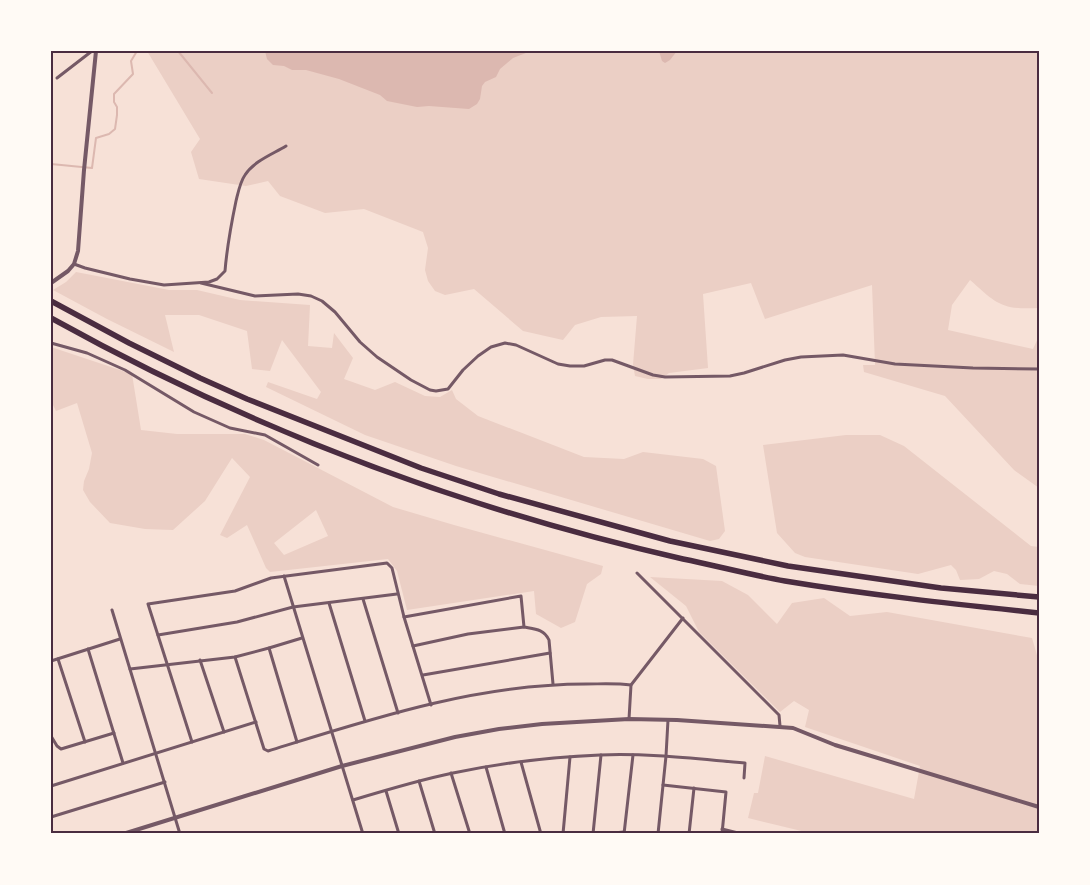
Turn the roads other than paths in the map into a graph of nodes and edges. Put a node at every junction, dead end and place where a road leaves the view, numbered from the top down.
1 (94, 51) edge
2 (57, 78) dead end
3 (286, 146) dead end
4 (74, 264) junction
5 (51, 283) edge
6 (201, 283) junction
7 (51, 301) edge
8 (51, 318) edge
9 (51, 343) edge
10 (1039, 369) edge
11 (318, 465) dead end
12 (637, 573) dead end
13 (284, 576) junction
14 (397, 594) junction
15 (1039, 597) edge
16 (362, 599) junction
17 (329, 603) junction
18 (293, 607) junction
19 (112, 610) dead end
20 (1039, 613) edge
21 (404, 617) junction
22 (683, 618) junction
23 (524, 627) junction
24 (158, 635) junction
25 (302, 638) junction
26 (120, 639) junction
27 (413, 646) junction
28 (269, 648) junction
29 (88, 649) junction
30 (550, 654) junction
31 (235, 656) junction
32 (58, 659) junction
33 (200, 660) junction
34 (51, 661) edge
35 (167, 666) junction
36 (130, 669) junction
37 (423, 675) junction
38 (553, 684) junction
39 (631, 685) junction
40 (431, 705) junction
41 (398, 713) junction
42 (629, 719) junction
43 (668, 720) junction
44 (365, 721) junction
45 (256, 722) junction
46 (780, 726) junction
47 (332, 731) junction
48 (224, 732) junction
49 (114, 733) junction
50 (51, 736) edge
51 (85, 742) junction
52 (192, 742) junction
53 (297, 742) junction
54 (155, 753) junction
55 (601, 755) junction
56 (633, 755) junction
57 (666, 756) junction
58 (570, 758) junction
59 (521, 762) junction
60 (123, 763) junction
61 (342, 766) junction
62 (486, 767) junction
63 (451, 773) junction
64 (744, 778) dead end
65 (419, 781) junction
66 (164, 782) junction
67 (662, 785) junction
68 (51, 786) edge
69 (694, 788) junction
70 (386, 791) junction
71 (353, 800) junction
72 (1039, 807) edge
73 (51, 817) edge
74 (175, 818) junction
75 (722, 829) junction
76 (624, 833) edge
77 (123, 834) edge
78 (180, 834) edge
79 (363, 834) edge
80 (399, 834) edge
81 (435, 834) edge
82 (470, 834) edge
83 (505, 834) edge
84 (541, 834) edge
85 (563, 834) edge
86 (593, 834) edge
87 (603, 834) edge
88 (658, 834) edge
89 (689, 834) edge
90 (722, 834) edge
91 (742, 834) edge

1 - 2 street
1 - 4 street
3 - 6 street
4 - 5 street
4 - 6 street
6 - 10 street
7 - 15 highway
8 - 20 highway
9 - 11 street
12 - 22 street
13 - 14 street
13 - 18 street
13 - 24 street
14 - 16 street
14 - 21 street
16 - 17 street
16 - 41 street
17 - 18 street
17 - 44 street
18 - 24 street
18 - 25 street
19 - 26 street
21 - 23 street
21 - 27 street
22 - 39 street
22 - 46 street
23 - 27 street
23 - 30 street
24 - 35 street
25 - 28 street
25 - 47 street
26 - 29 street
26 - 36 street
27 - 37 street
28 - 31 street
28 - 53 street
29 - 32 street
29 - 49 street
30 - 37 street
30 - 38 street
31 - 33 street
31 - 45 street
32 - 34 street
32 - 51 street
33 - 35 street
33 - 48 street
35 - 36 street
35 - 52 street
36 - 54 street
37 - 40 street
38 - 39 street
38 - 40 street
39 - 42 street
40 - 41 street
41 - 44 street
42 - 43 street
42 - 61 street
43 - 46 street
43 - 57 street
44 - 47 street
45 - 48 street
45 - 53 street
46 - 72 street
47 - 53 street
47 - 61 street
48 - 52 street
49 - 51 street
49 - 60 street
50 - 51 street
52 - 54 street
54 - 60 street
54 - 66 street
55 - 56 street
55 - 58 street
55 - 86 street
56 - 57 street
56 - 76 street
57 - 64 street
57 - 67 street
58 - 59 street
58 - 85 street
59 - 62 street
59 - 84 street
60 - 68 street
61 - 71 street
61 - 74 street
62 - 63 street
62 - 83 street
63 - 65 street
63 - 82 street
65 - 70 street
65 - 81 street
66 - 73 street
66 - 74 street
67 - 69 street
67 - 88 street
69 - 75 street
69 - 89 street
70 - 71 street
70 - 80 street
71 - 79 street
74 - 77 street
74 - 78 street
75 - 90 street
75 - 91 street
76 - 87 street

